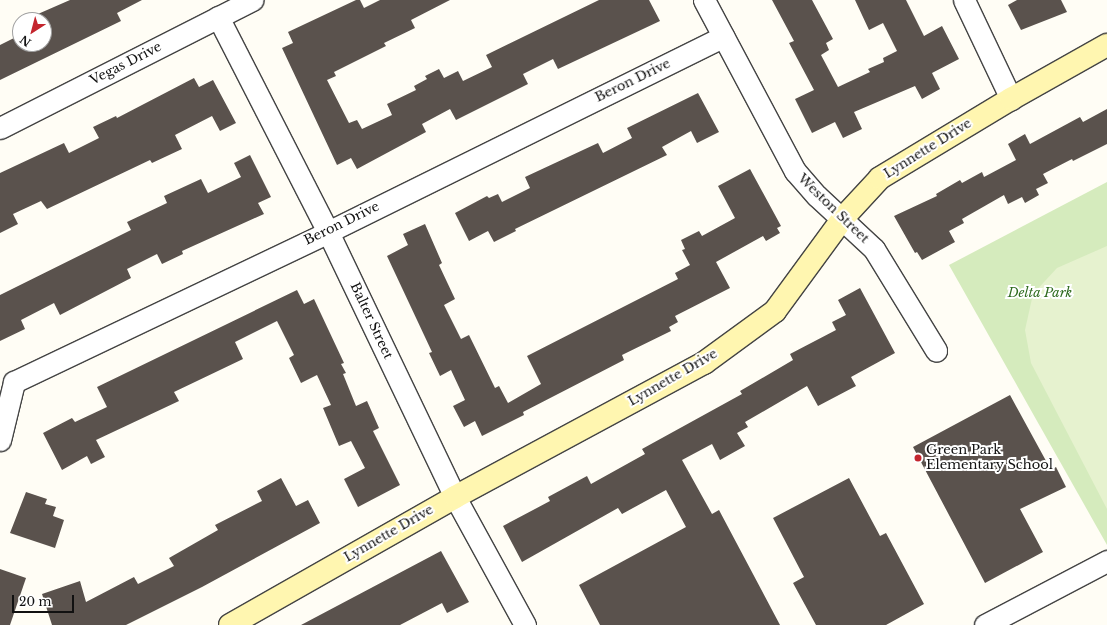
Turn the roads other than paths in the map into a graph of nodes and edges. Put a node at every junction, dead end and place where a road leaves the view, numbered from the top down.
1 (252, 0) edge
2 (704, 0) edge
3 (964, 0) edge
4 (218, 17) junction
5 (723, 37) junction
6 (1107, 45) edge
7 (1011, 99) junction
8 (0, 128) edge
9 (843, 218) junction
10 (328, 232) junction
11 (936, 350) dead end
12 (0, 440) edge
13 (454, 497) junction
14 (1107, 561) edge
15 (230, 625) edge
16 (526, 625) edge
17 (986, 625) edge

1 - 4 street, Vegas Drive
2 - 5 street, Weston Street
3 - 7 street
4 - 8 street, Vegas Drive
4 - 10 street, Balter Street
5 - 9 street, Weston Street
5 - 10 street, Beron Drive
6 - 7 street, Lynnette Drive
7 - 9 street, Lynnette Drive
9 - 11 street, Weston Street
9 - 13 street, Lynnette Drive
10 - 12 street, Beron Drive
10 - 13 street, Balter Street
13 - 15 street, Lynnette Drive
13 - 16 street, Balter Street
14 - 17 street

